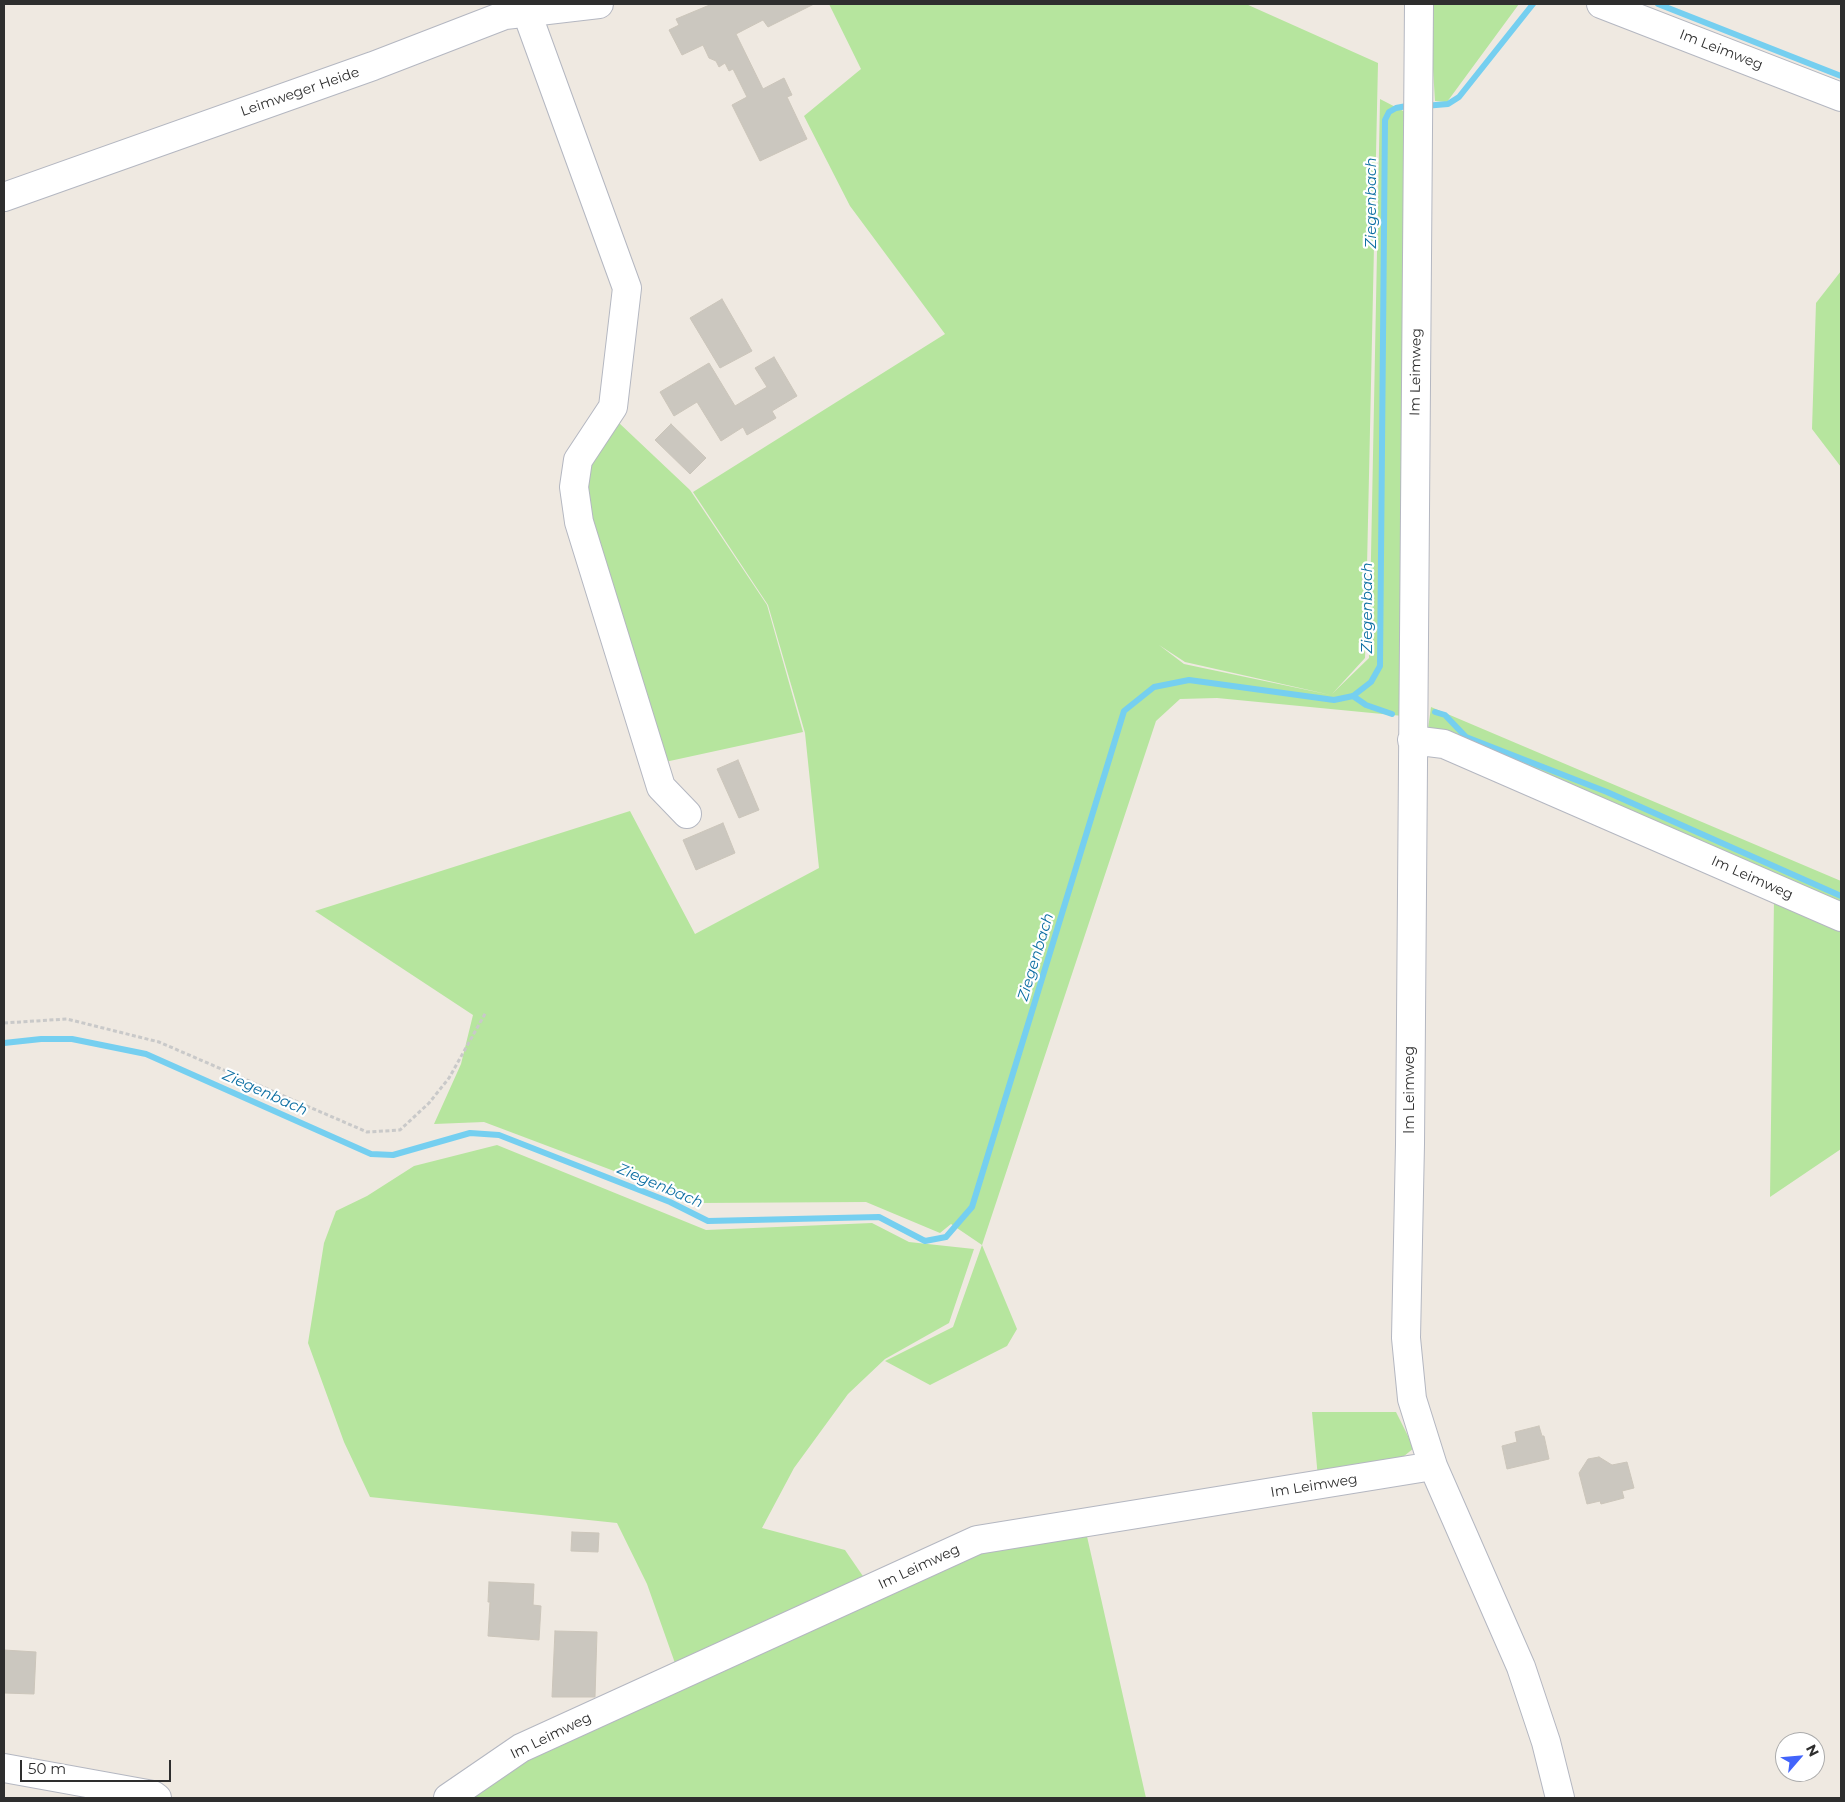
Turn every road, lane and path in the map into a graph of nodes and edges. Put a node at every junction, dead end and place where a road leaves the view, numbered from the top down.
1 (600, 4) edge
2 (1419, 4) edge
3 (1601, 4) edge
4 (510, 11) edge
5 (1841, 96) edge
6 (4, 197) edge
7 (1412, 740) junction
8 (687, 814) dead end
9 (1841, 917) edge
10 (486, 1012) dead end
11 (4, 1023) edge
12 (1433, 1466) junction
13 (4, 1768) edge
14 (158, 1798) edge
15 (448, 1798) edge
16 (1560, 1798) edge

1 - 4 street, Leimweger Heide
2 - 7 street, Im Leimweg
3 - 5 street, Im Leimweg
4 - 6 street, Leimweger Heide
4 - 8 street
7 - 9 street, Im Leimweg
7 - 12 street, Im Leimweg
10 - 11 path
12 - 15 street, Im Leimweg
12 - 16 street, Im Leimweg
13 - 14 street

